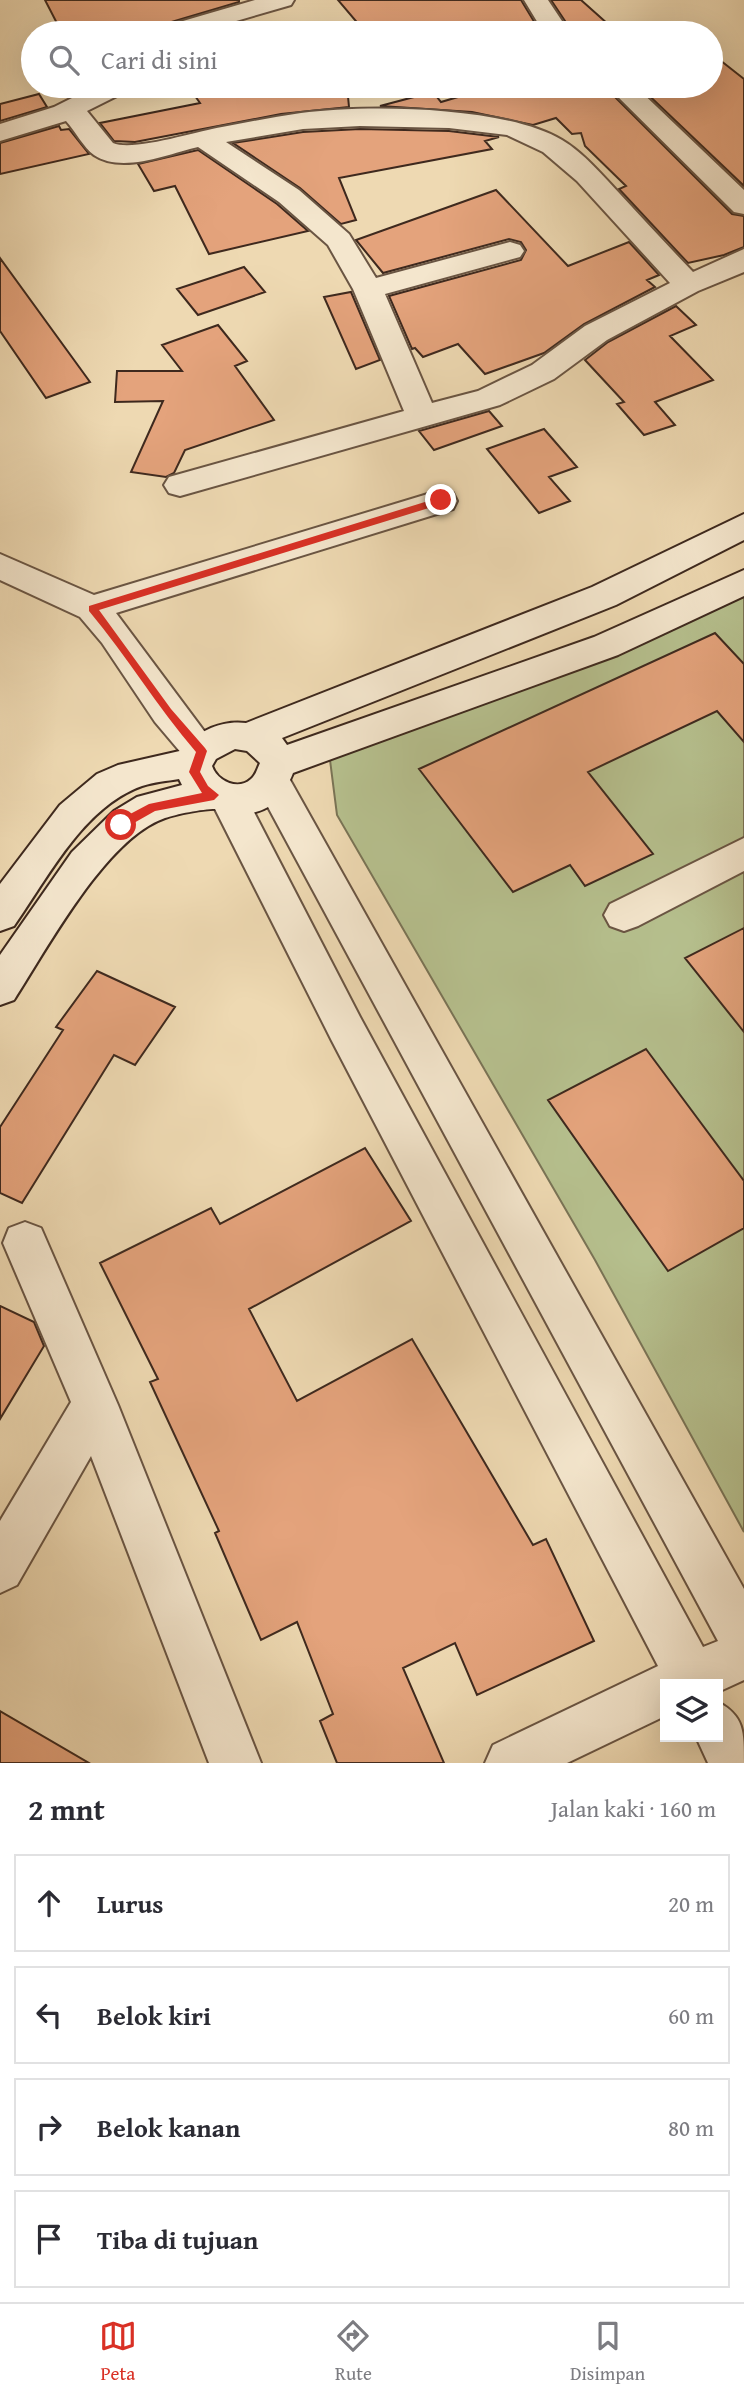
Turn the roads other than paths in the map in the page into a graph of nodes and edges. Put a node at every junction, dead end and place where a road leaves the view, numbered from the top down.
1 (188, 0) edge
2 (282, 0) edge
3 (536, 0) edge
4 (205, 21) edge
5 (209, 21) edge
6 (549, 21) edge
7 (93, 98) edge
8 (633, 98) edge
9 (71, 109) junction
10 (0, 133) edge
11 (202, 138) junction
12 (744, 206) edge
13 (510, 251) dead end
14 (744, 258) edge
15 (688, 285) junction
16 (368, 289) junction
17 (422, 416) junction
18 (180, 485) dead end
19 (441, 500) dead end
20 (744, 526) edge
21 (0, 566) edge
22 (744, 582) edge
23 (92, 608) junction
24 (250, 736) junction
25 (198, 757) junction
26 (275, 772) junction
27 (222, 797) junction
28 (744, 853) edge
29 (0, 915) edge
30 (624, 915) dead end
31 (0, 988) edge
32 (25, 1243) dead end
33 (95, 1405) junction
34 (0, 1568) edge
35 (744, 1638) edge
36 (744, 1655) edge
37 (679, 1679) edge
38 (693, 1679) edge
39 (660, 1694) edge
40 (723, 1738) edge
41 (235, 1763) edge
42 (511, 1763) edge
43 (736, 1763) edge

1 - 4 street
2 - 5 street
3 - 6 street
7 - 9 street
8 - 12 street
9 - 10 street
9 - 11 street
11 - 15 street
11 - 16 street
13 - 16 street
14 - 15 street
15 - 17 street
16 - 17 street
17 - 18 street
19 - 23 street
20 - 24 street
21 - 23 street
22 - 26 street
23 - 25 street
24 - 25 street
24 - 26 street
25 - 27 street
25 - 29 street
26 - 27 street
26 - 35 street
27 - 31 street
27 - 37 street
28 - 30 street
32 - 33 street
33 - 34 street
33 - 41 street
36 - 38 street
39 - 42 street
40 - 43 street

